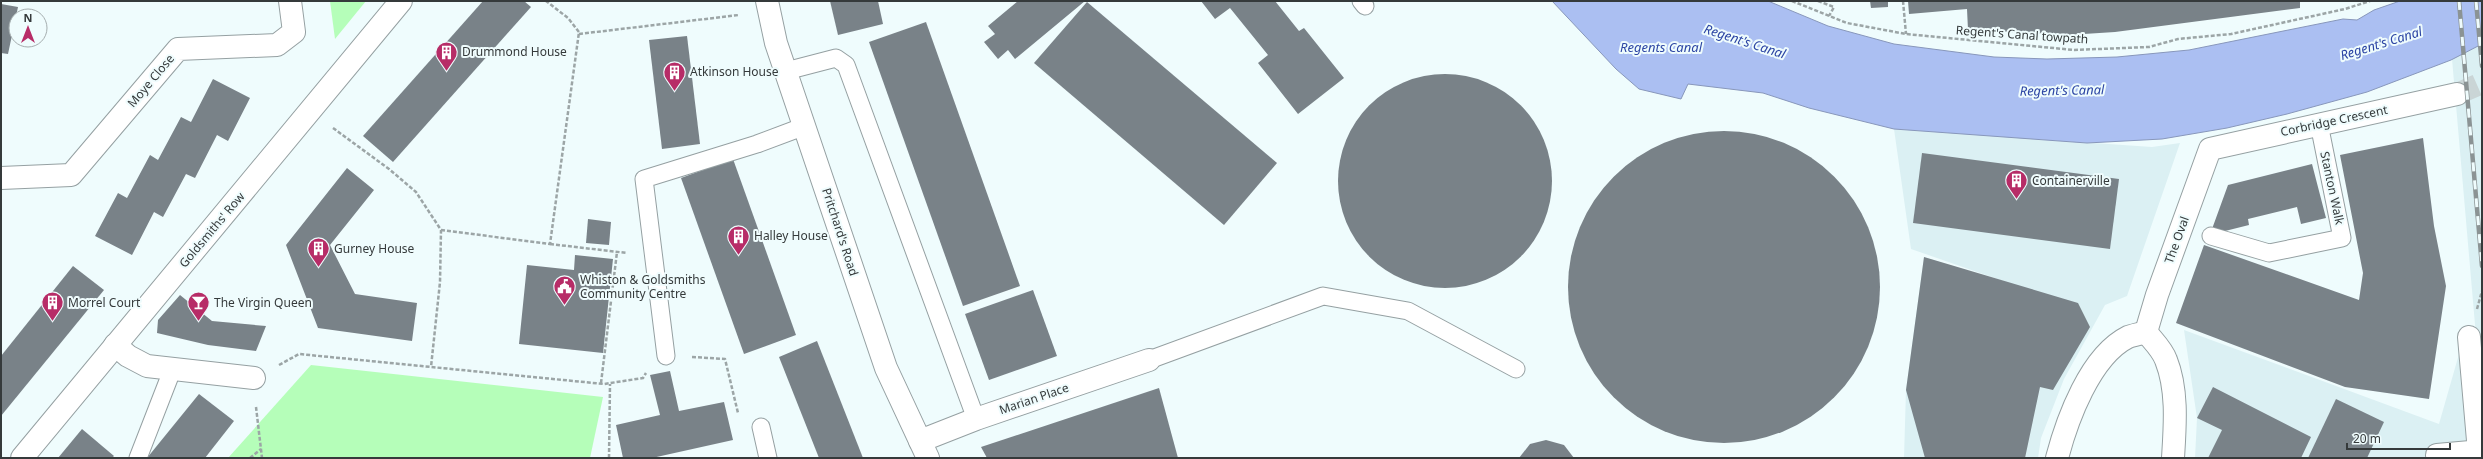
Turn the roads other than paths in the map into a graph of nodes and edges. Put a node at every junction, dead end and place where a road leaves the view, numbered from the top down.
1 (290, 1) edge
2 (401, 1) edge
3 (768, 6) edge
4 (786, 71) junction
5 (2457, 94) tunnel mouth
6 (2318, 124) junction
7 (805, 126) junction
8 (2210, 149) joint
9 (1, 178) edge
10 (2211, 236) dead end
11 (2146, 332) junction
12 (2469, 337) dead end
13 (115, 345) junction
14 (666, 356) road end
15 (1149, 360) joint
16 (173, 368) junction
17 (1516, 369) dead end
18 (254, 378) road end
19 (976, 419) junction
20 (761, 428) road end
21 (924, 450) edge
22 (2480, 454) edge
23 (2436, 455) dead end
24 (22, 458) edge
25 (138, 458) edge
26 (768, 458) edge
27 (2057, 458) edge
28 (2173, 458) edge

1 - 9 street, Moye Close
2 - 13 street, Goldsmiths' Row
3 - 4 street, Pritchard's Road
4 - 7 street, Pritchard's Road
4 - 19 lane
5 - 6 street, Corbridge Crescent
6 - 8 street, Corbridge Crescent
6 - 10 lane, Stanton Walk
7 - 14 lane
7 - 21 street, Pritchard's Road
8 - 11 street, The Oval
11 - 27 street
11 - 28 street
12 - 22 street
13 - 16 street
13 - 24 street, Goldsmiths' Row
15 - 17 lane
15 - 19 street, Marian Place
16 - 18 street
16 - 25 lane
19 - 21 street, Marian Place
20 - 26 lane
22 - 23 street

